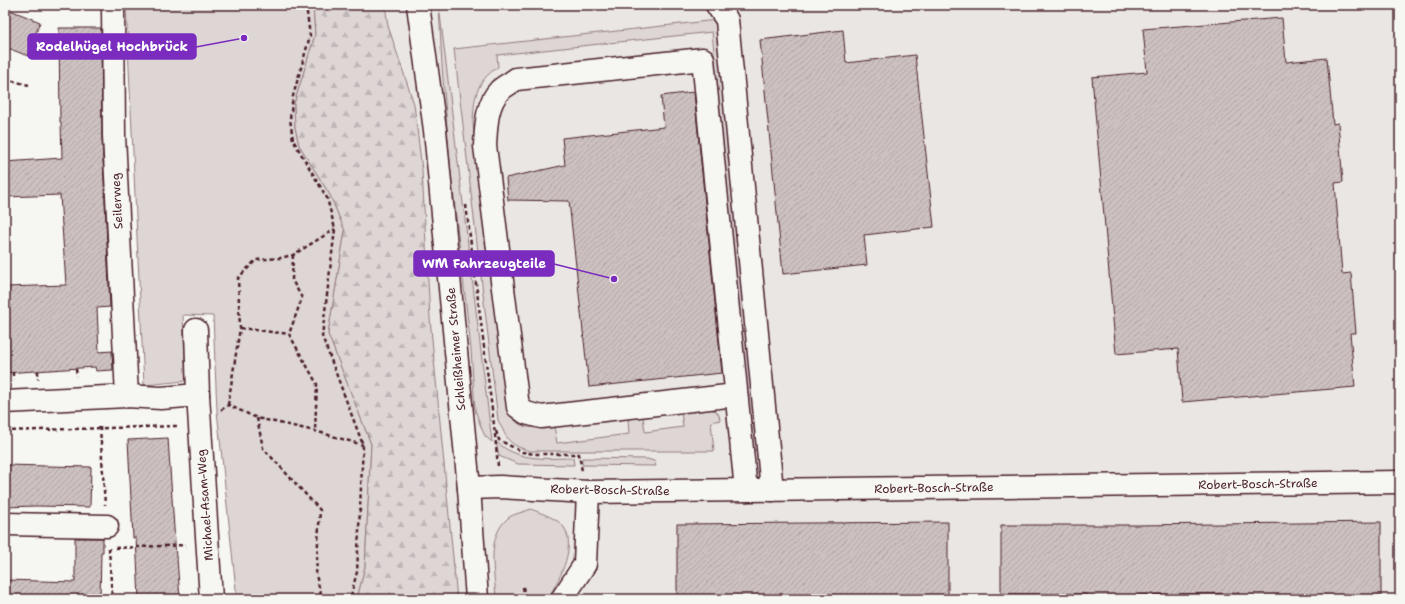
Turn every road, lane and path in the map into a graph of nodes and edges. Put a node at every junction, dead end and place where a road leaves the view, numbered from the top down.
1 (112, 5) edge
2 (306, 5) edge
3 (418, 5) edge
4 (717, 5) edge
5 (5, 79) edge
6 (29, 85) dead end
7 (466, 203) dead end
8 (335, 229) junction
9 (293, 255) junction
10 (240, 328) junction
11 (196, 330) dead end
12 (289, 334) junction
13 (736, 395) junction
14 (127, 396) junction
15 (5, 402) edge
16 (228, 405) junction
17 (199, 411) junction
18 (257, 418) junction
19 (494, 424) junction
20 (5, 431) edge
21 (315, 431) junction
22 (363, 445) junction
23 (1400, 482) edge
24 (500, 486) junction
25 (469, 488) junction
26 (746, 490) junction
27 (772, 490) junction
28 (588, 492) junction
29 (5, 524) edge
30 (107, 526) dead end
31 (208, 545) junction
32 (109, 548) dead end
33 (522, 587) dead end
34 (211, 599) edge
35 (322, 599) edge
36 (350, 599) edge
37 (478, 599) edge
38 (525, 599) edge
39 (562, 599) edge

1 - 14 street, Seilerweg
2 - 8 path
3 - 25 street, Schleißheimer Straße
4 - 27 street
5 - 6 path
7 - 19 path
8 - 9 path
8 - 22 path
9 - 10 path
9 - 12 path
10 - 12 path
10 - 16 path
11 - 17 street, Michael-Asam-Weg
12 - 21 path
13 - 13 street
13 - 26 street
14 - 15 street
14 - 17 street
16 - 17 path
16 - 18 path
17 - 20 path
17 - 31 street, Michael-Asam-Weg
18 - 21 path
18 - 35 path
19 - 24 path
19 - 28 path
21 - 22 path
22 - 36 path
23 - 27 street, Robert-Bosch-Straße
24 - 25 street, Robert-Bosch-Straße
24 - 28 street, Robert-Bosch-Straße
25 - 37 street, Schleißheimer Straße
26 - 27 street, Robert-Bosch-Straße
26 - 28 street, Robert-Bosch-Straße
28 - 39 street
29 - 30 street
31 - 32 path
31 - 34 street, Michael-Asam-Weg
33 - 38 path

